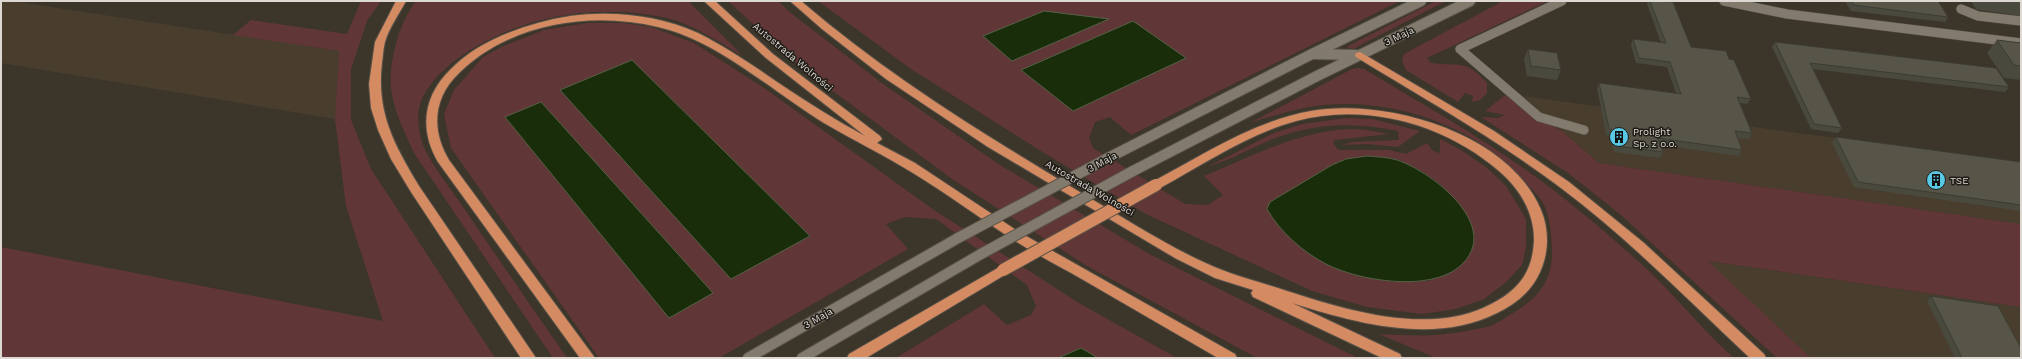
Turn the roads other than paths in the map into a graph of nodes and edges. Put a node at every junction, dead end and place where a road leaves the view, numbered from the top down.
1 (401, 1) edge
2 (709, 1) edge
3 (795, 1) edge
4 (1421, 1) edge
5 (1470, 1) edge
6 (1562, 1) edge
7 (1724, 1) edge
8 (1960, 9) dead end
9 (2021, 21) edge
10 (2021, 42) edge
11 (1312, 54) junction
12 (1360, 55) junction
13 (1584, 130) dead end
14 (917, 170) junction
15 (1213, 272) junction
16 (529, 358) edge
17 (588, 358) edge
18 (748, 358) edge
19 (802, 358) edge
20 (854, 358) edge
21 (1230, 358) edge
22 (1395, 358) edge
23 (1759, 358) edge

1 - 16 highway
2 - 14 highway, Autostrada Wolności
3 - 15 highway, Autostrada Wolności
4 - 11 main road, 3 Maja
5 - 12 main road, 3 Maja
6 - 13 lane
7 - 10 lane
8 - 9 lane
11 - 12 main road
11 - 18 main road, 3 Maja, bridge
12 - 19 main road, 3 Maja, bridge
12 - 23 highway
14 - 17 highway
14 - 21 highway, Autostrada Wolności
15 - 20 highway, bridge
15 - 22 highway, Autostrada Wolności

